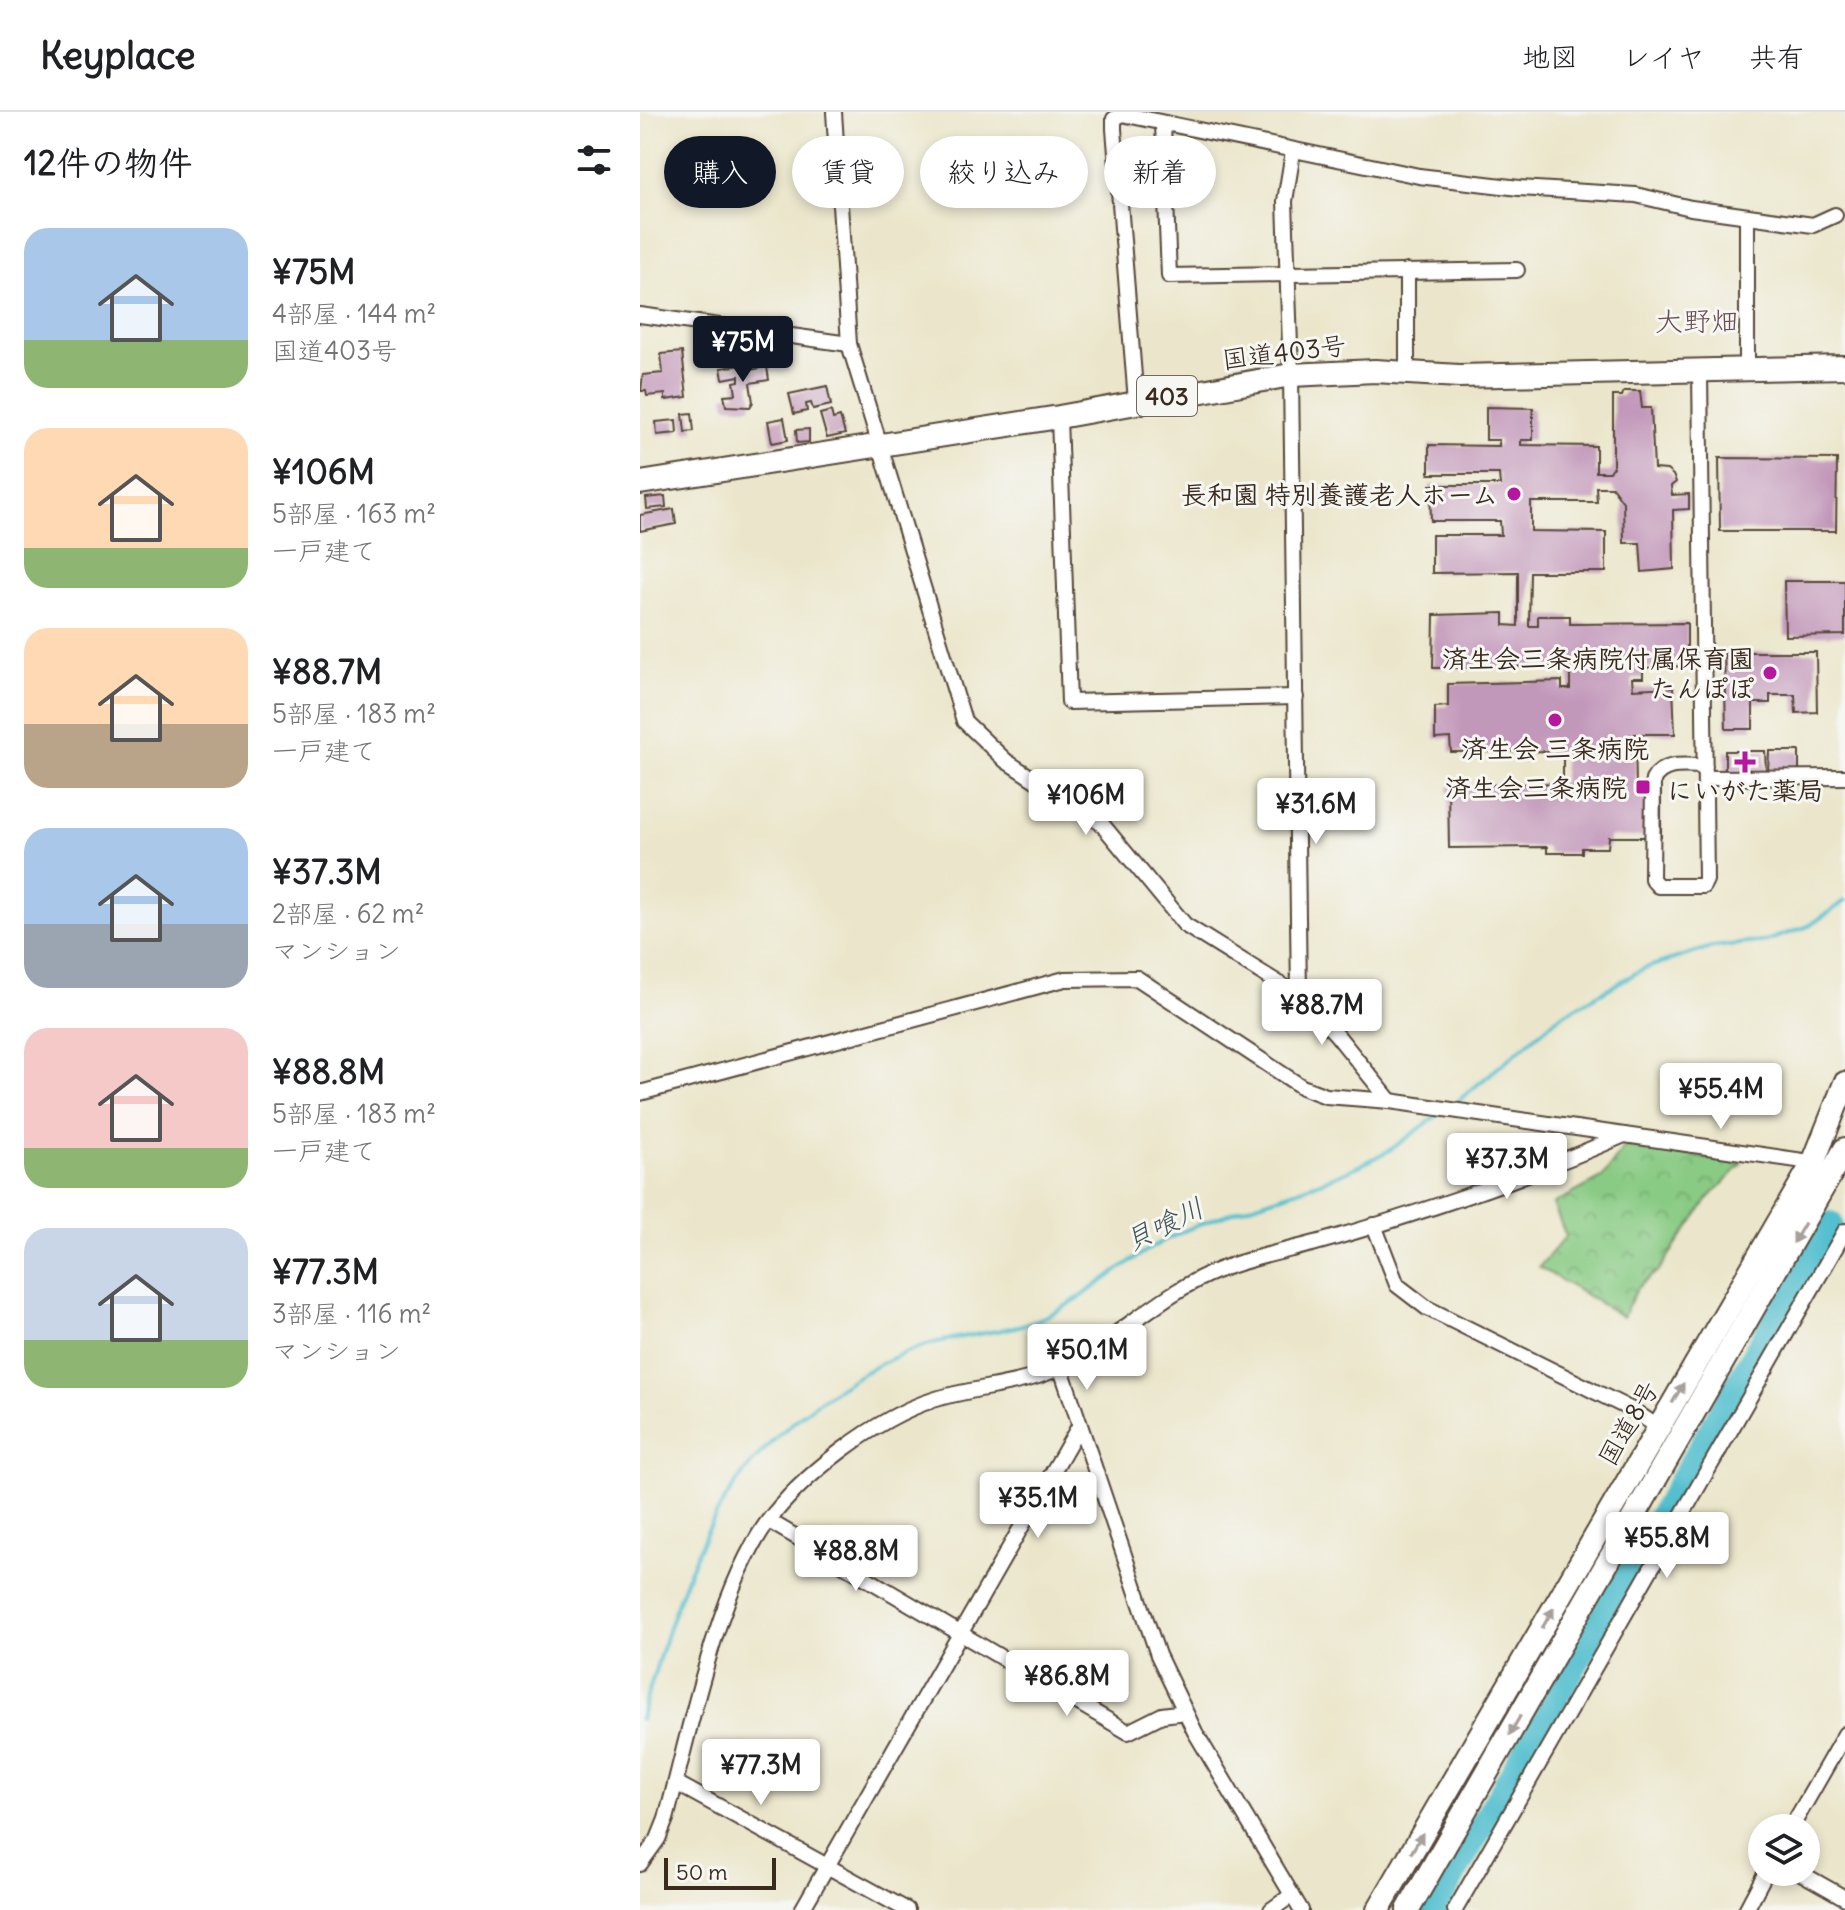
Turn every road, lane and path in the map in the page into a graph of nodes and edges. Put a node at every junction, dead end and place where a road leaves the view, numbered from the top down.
1 (834, 112) edge
2 (1163, 124) junction
3 (1293, 152) junction
4 (1835, 215) dead end
5 (1747, 216) junction
6 (1517, 270) dead end
7 (1407, 271) junction
8 (1287, 273) junction
9 (640, 315) edge
10 (849, 344) junction
11 (1845, 367) edge
12 (1747, 368) junction
13 (1700, 371) junction
14 (1407, 373) junction
15 (1291, 375) junction
16 (1136, 401) junction
17 (1059, 417) junction
18 (880, 444) junction
19 (640, 483) edge
20 (1296, 697) junction
21 (1705, 772) junction
22 (1845, 777) edge
23 (1299, 996) junction
24 (1845, 1083) edge
25 (640, 1093) edge
26 (1393, 1101) junction
27 (1624, 1135) junction
28 (1813, 1163) junction
29 (1843, 1165) edge
30 (1374, 1225) junction
31 (1845, 1231) edge
32 (1060, 1366) junction
33 (1658, 1427) junction
34 (1078, 1428) junction
35 (769, 1521) junction
36 (962, 1633) junction
37 (1185, 1712) junction
38 (1845, 1734) edge
39 (676, 1783) junction
40 (1799, 1814) edge
41 (640, 1864) edge
42 (827, 1866) junction
43 (1820, 1884) edge
44 (1759, 1886) edge
45 (1292, 1895) junction
46 (1845, 1898) edge
47 (802, 1910) edge
48 (907, 1910) edge
49 (1271, 1910) edge
50 (1301, 1910) edge
51 (1378, 1910) edge
52 (1408, 1910) edge
53 (1455, 1910) edge
54 (1746, 1910) edge

1 - 10 street
2 - 3 street
2 - 8 street
2 - 16 street
3 - 5 street
3 - 8 street
4 - 5 street
5 - 12 street
6 - 7 street
7 - 8 street
7 - 14 street
8 - 15 street
9 - 10 street
10 - 18 street
11 - 12 highway, 国道403号 / 403
12 - 13 highway, 国道403号 / 403
13 - 14 highway, 国道403号 / 403
13 - 21 street
14 - 15 highway, 国道403号 / 403
15 - 16 highway, 国道403号 / 403
15 - 20 street
16 - 17 highway, 国道403号 / 403
17 - 18 highway, 国道403号 / 403
17 - 20 street
18 - 19 highway, 国道403号 / 403
18 - 23 street
20 - 23 street
21 - 21 street
21 - 22 street
23 - 26 street
24 - 28 highway, 国道8号
25 - 26 street
26 - 27 street
27 - 28 street
27 - 30 street
28 - 29 street
33 -> 28 highway, 国道8号
29 -> 52 highway, 国道8号
30 - 32 street
30 - 33 street
31 - 53 street
32 - 34 street
32 - 35 street
51 -> 33 highway, 国道8号
34 - 36 street
34 - 37 street
35 - 36 street
35 - 39 street
36 - 37 street
36 - 42 street
37 - 45 street
38 - 40 street
39 - 41 street
39 - 42 street
42 - 47 street
42 - 48 street
43 - 46 street
44 - 54 street
45 - 49 street
45 - 50 street

